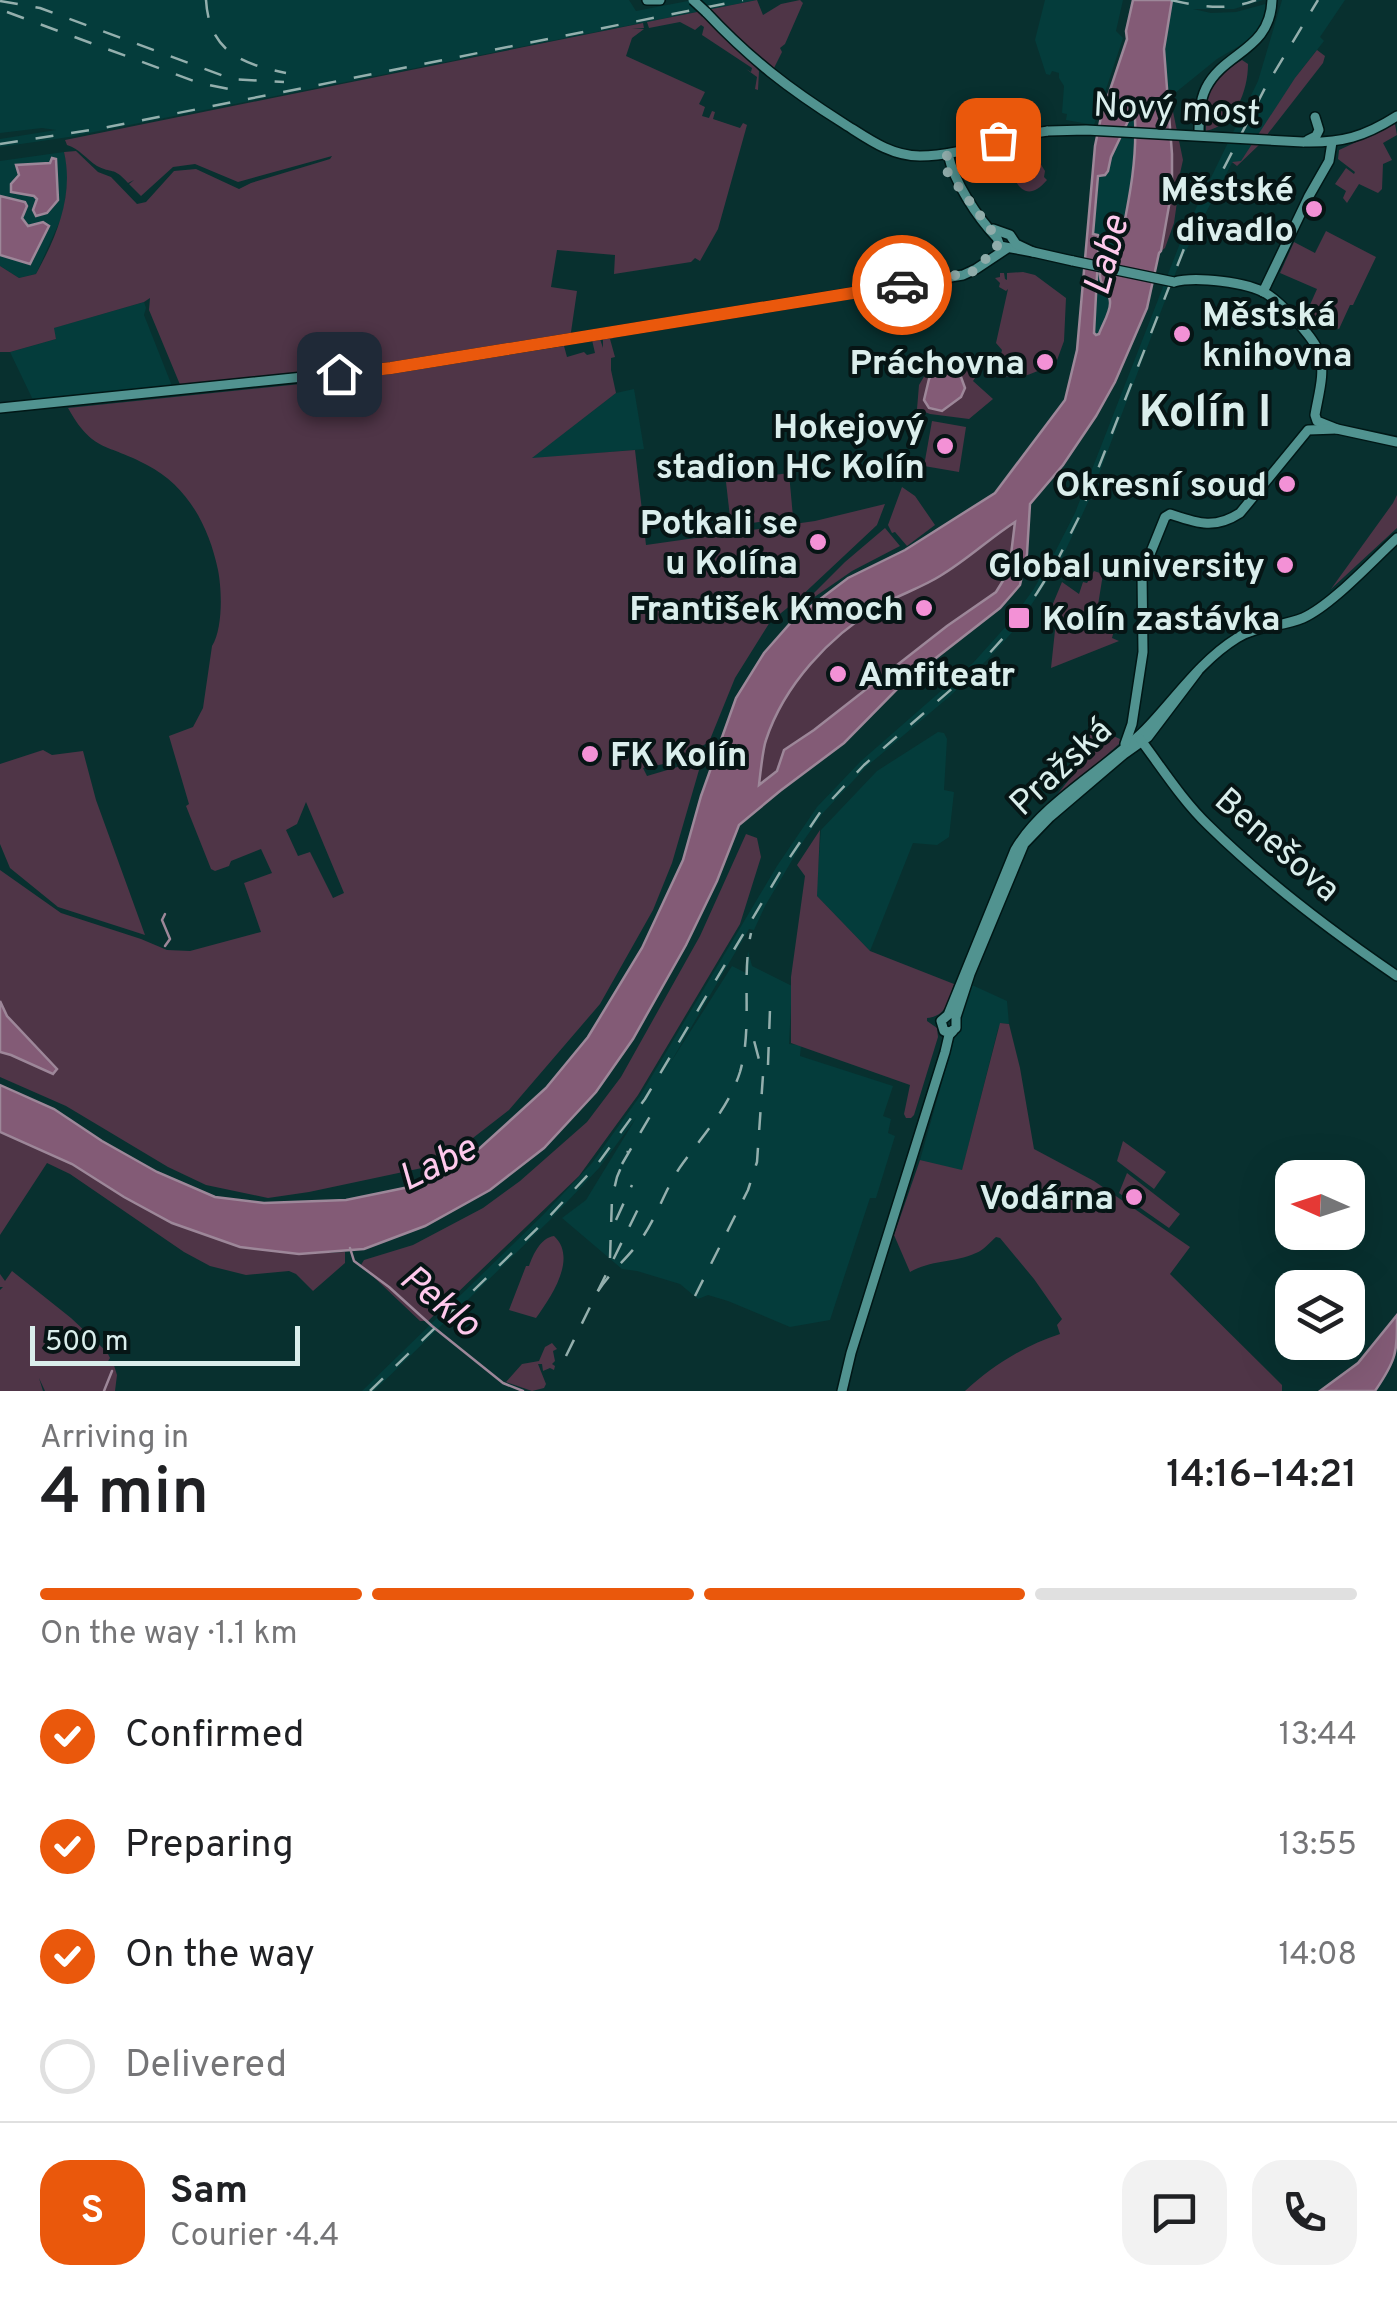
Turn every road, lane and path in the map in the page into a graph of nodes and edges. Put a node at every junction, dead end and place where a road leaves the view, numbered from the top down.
1 (647, 0) edge
2 (660, 0) edge
3 (697, 0) edge
4 (1272, 0) edge
5 (1397, 116) edge
6 (1315, 117) dead end
7 (1199, 136) junction
8 (1304, 142) junction
9 (1332, 142) junction
10 (964, 150) junction
11 (948, 154) junction
12 (924, 156) junction
13 (1326, 166) junction
14 (946, 170) junction
15 (960, 186) junction
16 (1006, 243) junction
17 (1263, 292) junction
18 (0, 408) edge
19 (1314, 425) junction
20 (1397, 442) edge
21 (1397, 538) edge
22 (1132, 724) junction
23 (1140, 739) junction
24 (1120, 750) junction
25 (1397, 976) edge
26 (949, 1026) junction
27 (840, 1391) edge

1 - 2 street
3 - 12 street, bridge
4 - 7 street, bridge
5 - 9 street, Nový most
6 - 8 street
7 - 8 street, Nový most, bridge
7 - 10 street, Nový most, bridge
8 - 9 street, Nový most
8 - 13 street
9 - 13 street
10 - 11 street, Nový most
10 - 15 street
11 - 12 street, Nový most
11 - 14 street
11 - 15 street
12 - 14 street
13 - 17 street
14 - 15 street
15 - 16 street
16 - 17 street, bridge
16 - 18 street
17 - 19 street
19 - 20 street
19 - 22 street, Pražská
21 - 23 street
22 - 23 street, Pražská
22 - 24 street
23 - 24 street, Pražská
23 - 25 street, Benešova
23 - 26 street, Pražská
24 - 26 street, Pražská
26 - 27 street
26 - 27 street, Pražská

